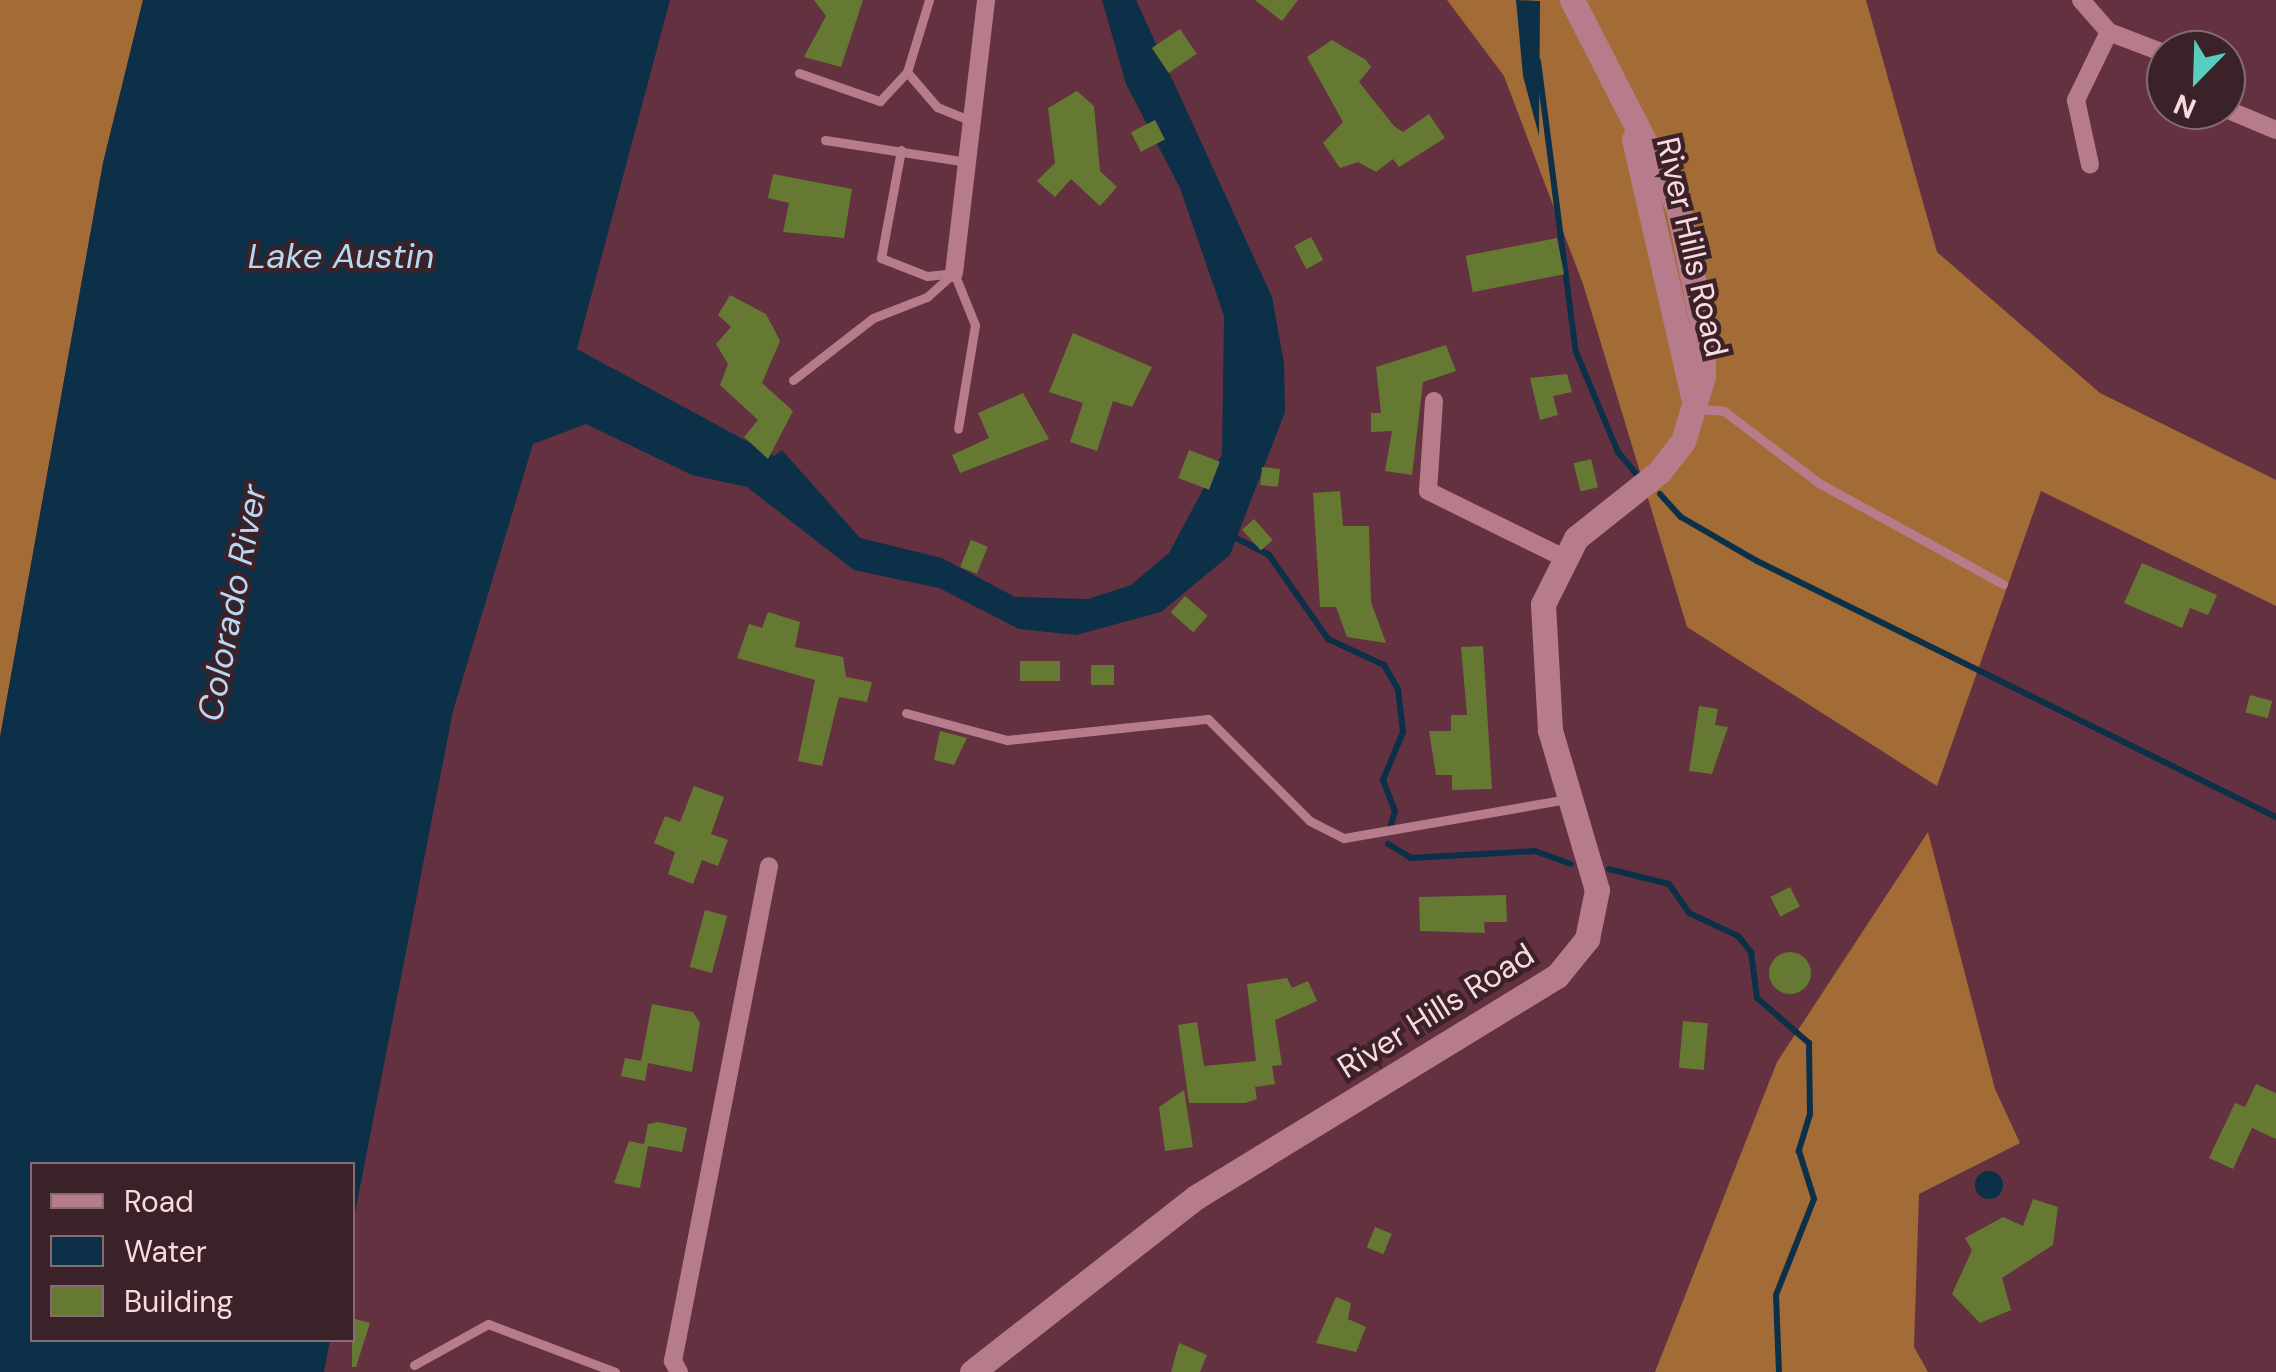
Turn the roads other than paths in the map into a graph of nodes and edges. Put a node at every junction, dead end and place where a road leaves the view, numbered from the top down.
1 (928, 0) edge
2 (986, 0) edge
3 (1572, 0) edge
4 (2081, 0) edge
5 (2109, 32) junction
6 (2146, 46) edge
7 (907, 72) junction
8 (799, 73) dead end
9 (2246, 117) edge
10 (972, 120) junction
11 (2276, 130) edge
12 (825, 140) dead end
13 (901, 150) junction
14 (967, 162) junction
15 (2090, 165) dead end
16 (954, 272) junction
17 (793, 380) dead end
18 (1434, 401) dead end
19 (1696, 409) junction
20 (958, 429) dead end
21 (1562, 558) junction
22 (2002, 584) dead end
23 (906, 714) dead end
24 (1570, 798) junction
25 (769, 866) dead end
26 (414, 1365) dead end
27 (615, 1372) edge
28 (679, 1372) edge
29 (972, 1372) edge

1 - 7 lane
2 - 10 street
3 - 19 street, River Hills Road
4 - 5 street
5 - 6 street
5 - 15 street
7 - 8 lane
7 - 10 lane
9 - 11 street
10 - 14 street
12 - 13 lane
13 - 14 lane
13 - 16 lane
14 - 16 street
16 - 17 lane
16 - 20 lane
18 - 21 street
19 - 21 street, River Hills Road
19 - 22 lane
21 - 24 street, River Hills Road
23 - 24 lane
24 - 29 street, River Hills Road
25 - 28 street
26 - 27 lane

